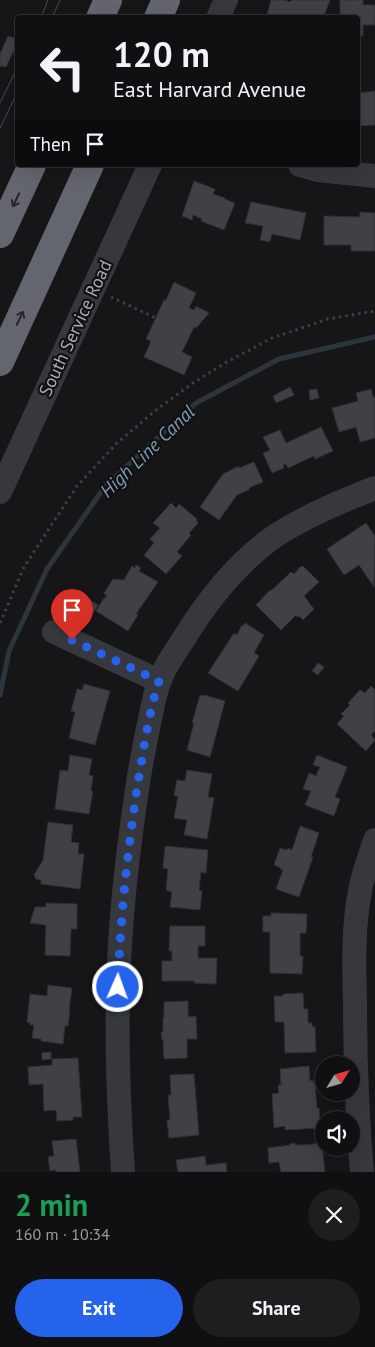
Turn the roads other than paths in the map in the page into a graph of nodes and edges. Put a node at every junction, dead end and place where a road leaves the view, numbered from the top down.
1 (108, 0) edge
2 (166, 0) edge
3 (226, 0) edge
4 (101, 15) edge
5 (159, 15) edge
6 (219, 15) edge
7 (31, 167) edge
8 (89, 167) edge
9 (149, 167) edge
10 (307, 167) edge
11 (375, 176) edge
12 (0, 234) edge
13 (0, 362) edge
14 (375, 488) edge
15 (0, 492) edge
16 (54, 632) dead end
17 (159, 681) junction
18 (375, 840) edge
19 (123, 1172) edge
20 (362, 1172) edge

1 - 4 highway
2 - 5 highway
3 - 6 street
7 -> 12 highway
13 -> 8 highway
9 - 15 street, South Service Road
10 - 11 street
14 - 17 street
16 - 17 street
17 - 19 street
18 - 20 street

